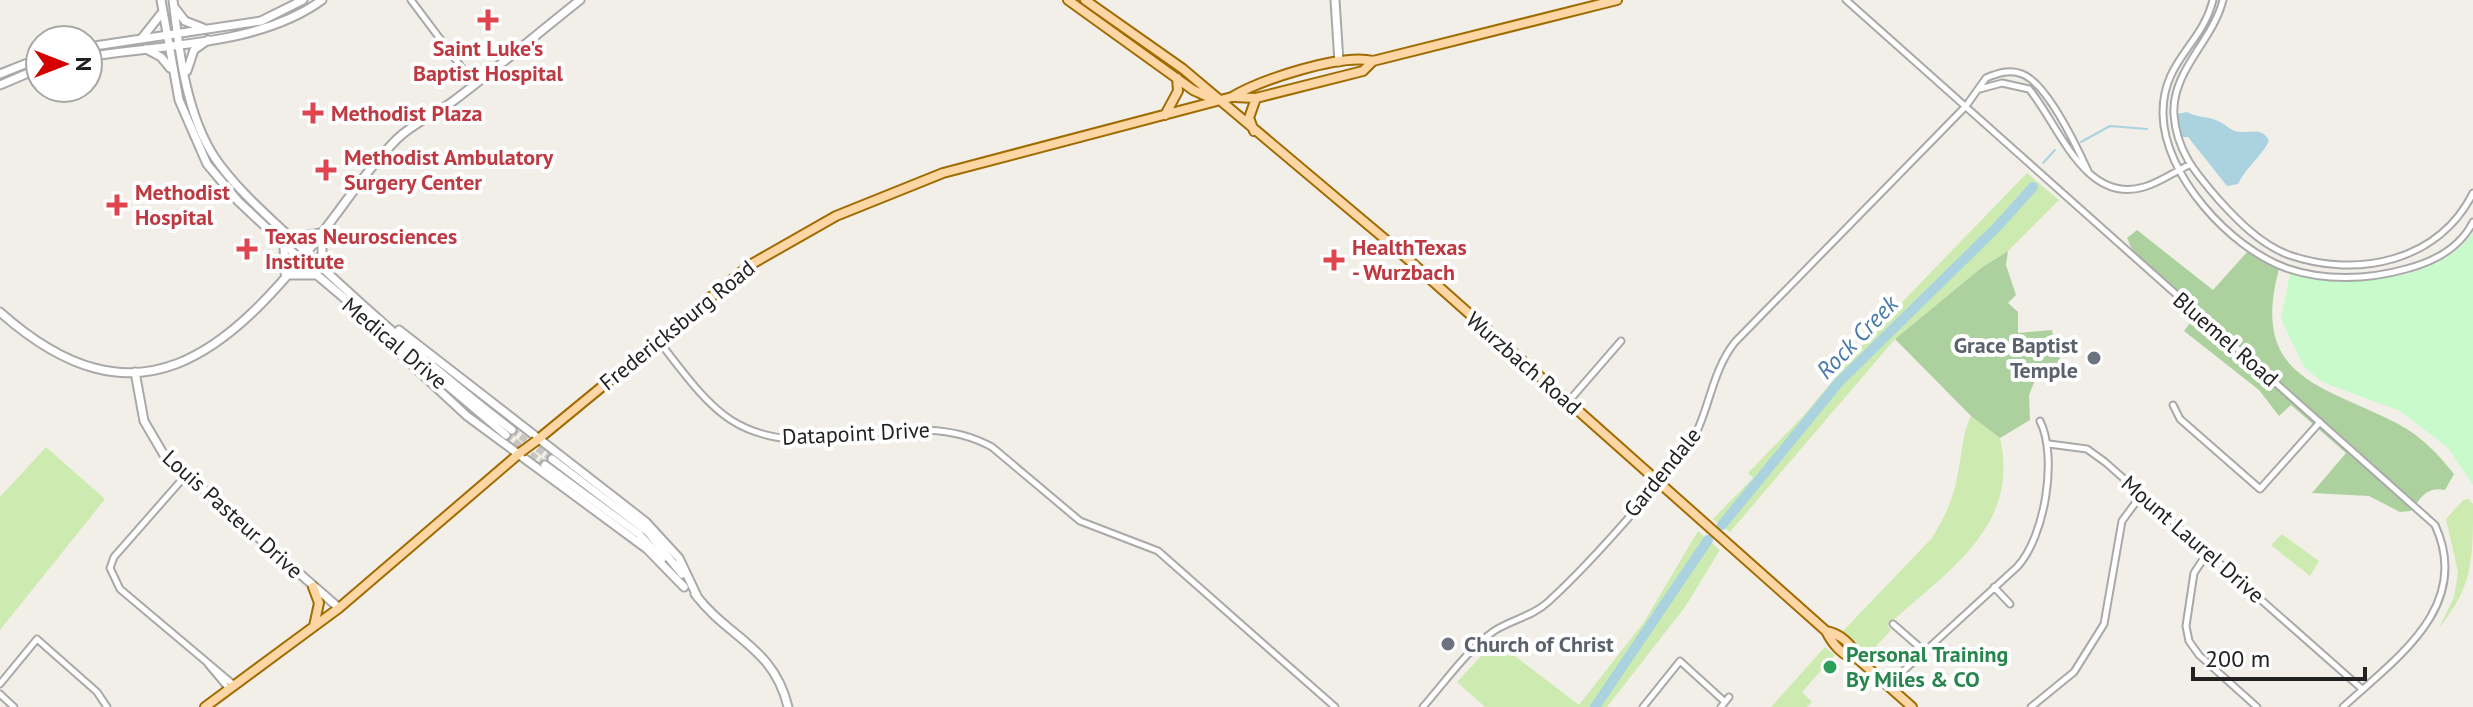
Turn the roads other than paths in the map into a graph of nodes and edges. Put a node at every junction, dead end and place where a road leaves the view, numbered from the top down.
1 (161, 0) edge
2 (303, 0) edge
3 (322, 0) edge
4 (411, 0) edge
5 (580, 0) edge
6 (1068, 0) edge
7 (1085, 0) edge
8 (1335, 0) edge
9 (1617, 0) edge
10 (1846, 0) edge
11 (2213, 0) edge
12 (2223, 0) edge
13 (173, 3) edge
14 (162, 12) junction
15 (208, 29) junction
16 (177, 33) junction
17 (165, 35) junction
18 (142, 38) junction
19 (210, 38) junction
20 (179, 43) junction
21 (104, 44) edge
22 (166, 45) junction
23 (144, 48) junction
24 (104, 54) edge
25 (1373, 61) junction
26 (1339, 62) junction
27 (24, 64) edge
28 (171, 71) junction
29 (0, 74) edge
30 (24, 75) edge
31 (186, 77) junction
32 (1177, 77) junction
33 (1329, 79) junction
34 (474, 84) junction
35 (0, 85) edge
36 (1979, 89) junction
37 (1232, 97) junction
38 (1256, 98) junction
39 (1217, 101) junction
40 (1966, 106) junction
41 (1165, 115) junction
42 (1254, 132) junction
43 (2189, 165) junction
44 (2177, 170) junction
45 (2088, 171) junction
46 (2473, 193) edge
47 (2473, 222) edge
48 (322, 232) junction
49 (291, 238) junction
50 (284, 246) junction
51 (306, 252) junction
52 (300, 260) junction
53 (320, 272) junction
54 (284, 275) junction
55 (0, 312) edge
56 (384, 322) junction
57 (381, 333) junction
58 (656, 339) junction
59 (1621, 341) dead end
60 (135, 372) junction
61 (1568, 402) junction
62 (2173, 405) dead end
63 (2040, 421) dead end
64 (2320, 422) junction
65 (537, 439) junction
66 (2049, 444) junction
67 (520, 453) junction
68 (552, 459) tunnel mouth
69 (545, 465) tunnel mouth
70 (186, 475) junction
71 (1658, 481) junction
72 (2142, 494) junction
73 (2208, 552) junction
74 (313, 587) junction
75 (684, 587) junction
76 (1994, 587) junction
77 (698, 598) junction
78 (2010, 604) dead end
79 (339, 608) junction
80 (1893, 624) dead end
81 (314, 626) junction
82 (1924, 651) junction
83 (0, 684) edge
84 (1887, 685) junction
85 (232, 687) junction
86 (2362, 689) junction
87 (0, 694) edge
88 (1725, 702) edge
89 (14, 707) edge
90 (107, 707) edge
91 (205, 707) edge
92 (788, 707) edge
93 (1335, 707) edge
94 (1423, 707) edge
95 (1643, 707) edge
96 (1912, 707) edge
97 (2031, 707) edge
98 (2257, 707) edge
99 (2343, 707) edge

1 - 14 street, Medical Drive
2 - 15 street
3 - 19 street
4 - 34 street
5 - 34 street
6 - 32 main road, Wurzbach Road
7 - 39 main road, Wurzbach Road
8 - 26 street
9 - 25 main road, Fredericksburg Road
10 - 40 street, Bluemel Road
11 - 44 street
12 - 43 street
13 - 15 street
13 - 16 street, Medical Drive
14 - 17 street, Medical Drive
14 - 18 street
15 - 16 street
16 - 17 street
16 - 20 street, Medical Drive
17 - 18 street
17 - 22 street, Medical Drive
18 - 21 street
19 - 20 street
19 - 31 street
20 - 22 street
20 - 31 street, Medical Drive
22 - 23 street
22 - 28 street, Medical Drive
23 - 24 street
23 - 28 street
25 - 26 main road, Fredericksburg Road
25 - 33 main road, Fredericksburg Road
26 - 33 main road
26 - 37 main road, Fredericksburg Road
27 - 29 street
28 - 50 street, Medical Drive
30 - 35 street
31 - 49 street, Medical Drive
32 - 39 main road, Wurzbach Road
32 - 41 main road
33 - 38 main road, Fredericksburg Road
34 - 48 street
36 - 40 street, Gardendale
36 - 45 street
36 - 45 street
37 - 38 main road, Fredericksburg Road
37 - 39 main road, Fredericksburg Road
38 - 42 main road
39 - 41 main road, Fredericksburg Road
39 - 42 main road, Wurzbach Road
40 - 64 street, Bluemel Road
40 - 71 street, Gardendale
41 - 58 main road, Fredericksburg Road
42 - 61 main road, Wurzbach Road
43 - 44 street
43 - 46 street
44 - 45 street
44 - 47 street
48 - 49 street
48 - 51 street
48 - 53 street
49 - 51 street, Medical Drive
50 - 52 street, Medical Drive
50 - 54 street
51 - 52 street
51 - 53 street, Medical Drive
52 - 53 street, Medical Drive
52 - 54 street
53 - 54 street
53 - 56 street, Medical Drive
53 - 57 street, Medical Drive
54 - 60 street
55 - 60 street
56 - 57 street, Medical Drive
56 - 65 street
57 - 67 street
58 - 65 main road, Fredericksburg Road
58 - 93 street, Datapoint Drive
59 - 61 street
60 - 70 street, Louis Pasteur Drive
61 - 71 main road, Wurzbach Road
62 - 64 street
63 - 66 street
64 - 86 street, Bluemel Road
65 - 67 main road, Fredericksburg Road, bridge
65 - 77 street
66 - 72 street, Mount Laurel Drive
66 - 76 street
67 - 75 street
67 - 79 main road, Fredericksburg Road
68 - 77 street
69 - 75 street
70 - 74 street, Louis Pasteur Drive
70 - 85 street
71 - 84 main road, Wurzbach Road
71 - 94 street, Gardendale
72 - 73 street, Mount Laurel Drive
72 - 97 street
73 - 86 street, Mount Laurel Drive
73 - 98 street
74 - 79 street, Louis Pasteur Drive
74 - 81 main road
75 - 77 street
76 - 78 street
76 - 82 street
77 - 92 street
79 - 81 main road, Fredericksburg Road
80 - 82 street
81 - 85 main road, Fredericksburg Road
82 - 84 street
83 - 90 street
84 - 96 main road, Wurzbach Road
85 - 91 main road, Fredericksburg Road
86 - 99 street, Bluemel Road
87 - 89 street
88 - 95 street

